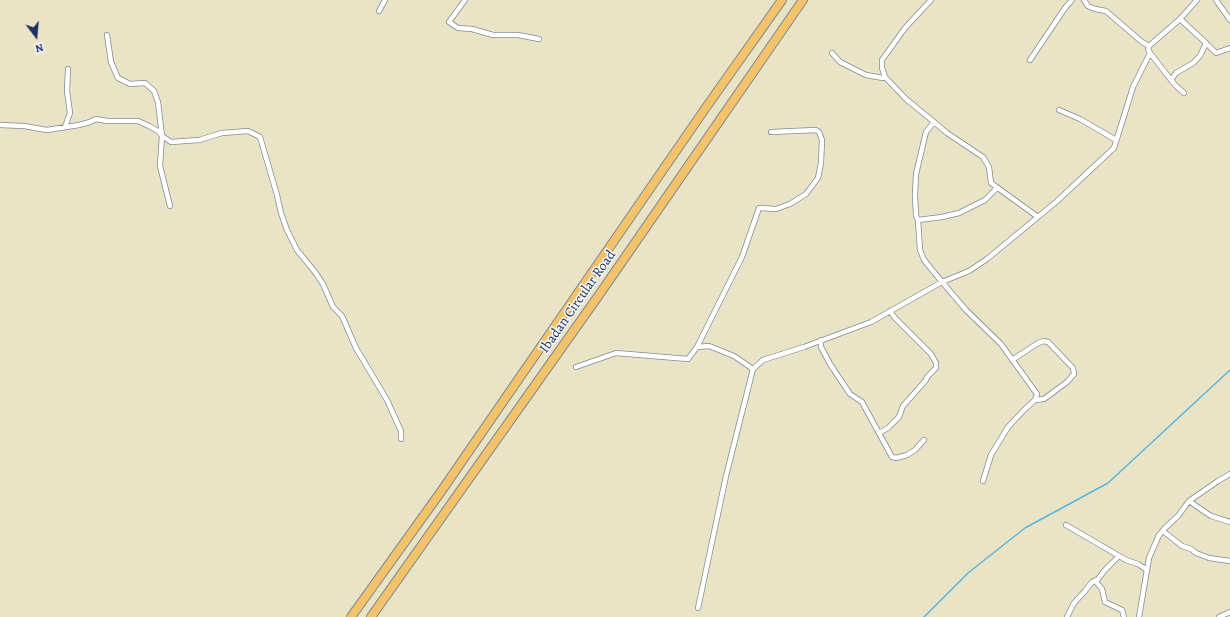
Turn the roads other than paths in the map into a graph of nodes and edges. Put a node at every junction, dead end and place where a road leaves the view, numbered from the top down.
1 (385, 0) edge
2 (465, 0) edge
3 (782, 0) edge
4 (803, 0) edge
5 (930, 0) edge
6 (1072, 0) edge
7 (1084, 0) edge
8 (1197, 0) edge
9 (1216, 0) edge
10 (379, 11) dead end
11 (1180, 19) junction
12 (1230, 20) edge
13 (107, 34) dead end
14 (539, 39) dead end
15 (1206, 43) junction
16 (1149, 46) junction
17 (1230, 48) edge
18 (832, 53) dead end
19 (1150, 53) junction
20 (1030, 60) dead end
21 (68, 69) dead end
22 (885, 77) junction
23 (1171, 80) junction
24 (1184, 93) dead end
25 (1059, 110) dead end
26 (934, 122) junction
27 (0, 125) edge
28 (65, 127) junction
29 (771, 132) dead end
30 (162, 136) junction
31 (1116, 140) junction
32 (996, 188) junction
33 (170, 206) dead end
34 (1038, 217) junction
35 (918, 220) junction
36 (942, 282) junction
37 (890, 311) junction
38 (821, 340) junction
39 (697, 347) junction
40 (1012, 360) junction
41 (576, 367) dead end
42 (753, 369) junction
43 (1035, 400) junction
44 (879, 432) junction
45 (401, 439) dead end
46 (924, 440) dead end
47 (1230, 474) edge
48 (982, 481) dead end
49 (1189, 501) junction
50 (1230, 522) edge
51 (1066, 525) dead end
52 (1163, 531) junction
53 (1119, 556) junction
54 (1230, 561) edge
55 (1147, 570) junction
56 (1098, 579) junction
57 (698, 608) dead end
58 (1230, 612) edge
59 (351, 617) edge
60 (371, 617) edge
61 (1067, 617) edge
62 (1124, 617) edge
63 (1138, 617) edge
64 (1219, 617) edge

1 - 10 street
2 - 14 street
3 - 59 highway, Ibadan Circular Road
4 - 60 highway, Ibadan Circular Road
5 - 22 street
6 - 20 street
7 - 16 street
8 - 11 street
9 - 12 street
11 - 15 street
11 - 16 street
13 - 30 street
15 - 17 street
15 - 23 street
16 - 19 street
18 - 22 street
19 - 23 street
19 - 31 street
21 - 28 street
22 - 26 street
23 - 24 street
25 - 31 street
26 - 32 street
26 - 35 street
27 - 28 street
28 - 30 street
29 - 39 street
30 - 33 street
30 - 45 street
31 - 34 street
32 - 34 street
32 - 35 street
34 - 36 street
35 - 36 street
36 - 37 street
36 - 40 street
37 - 38 street
37 - 44 street
38 - 42 street
38 - 44 street
39 - 41 street
39 - 42 street
40 - 43 street
40 - 43 street
42 - 57 street
43 - 48 street
44 - 46 street
47 - 49 street
49 - 50 street
49 - 52 street
51 - 53 street
52 - 54 street
52 - 55 street
53 - 55 street
53 - 56 street
55 - 63 street
56 - 61 street
56 - 62 street
58 - 64 street

